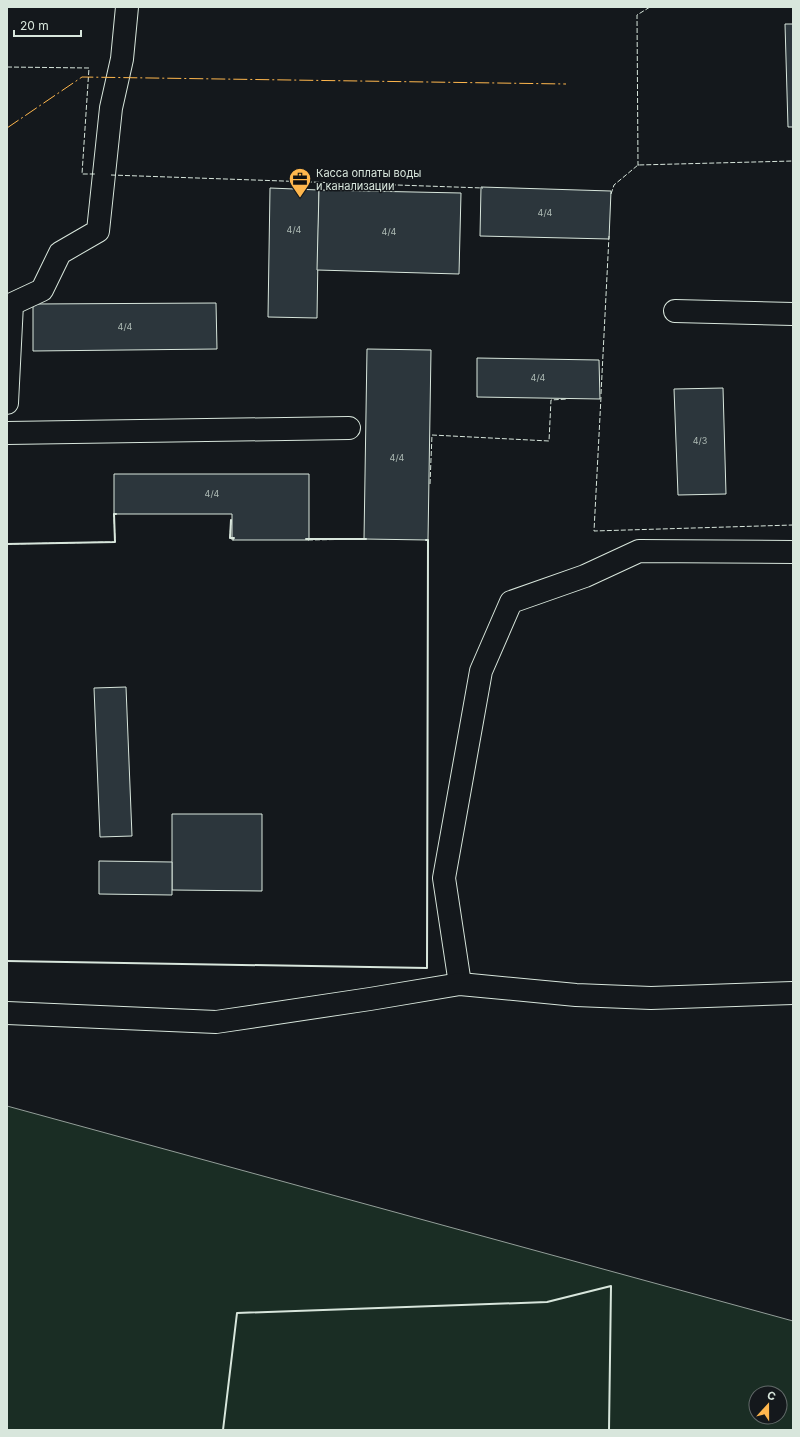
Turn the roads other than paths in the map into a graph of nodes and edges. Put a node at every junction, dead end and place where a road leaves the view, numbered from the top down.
1 (127, 7) edge
2 (675, 311) dead end
3 (793, 314) edge
4 (7, 403) edge
5 (349, 428) dead end
6 (7, 433) edge
7 (793, 552) edge
8 (460, 984) junction
9 (793, 993) edge
10 (7, 1013) edge

1 - 4 street
2 - 3 street
5 - 6 street
7 - 8 street
8 - 9 street
8 - 10 street

